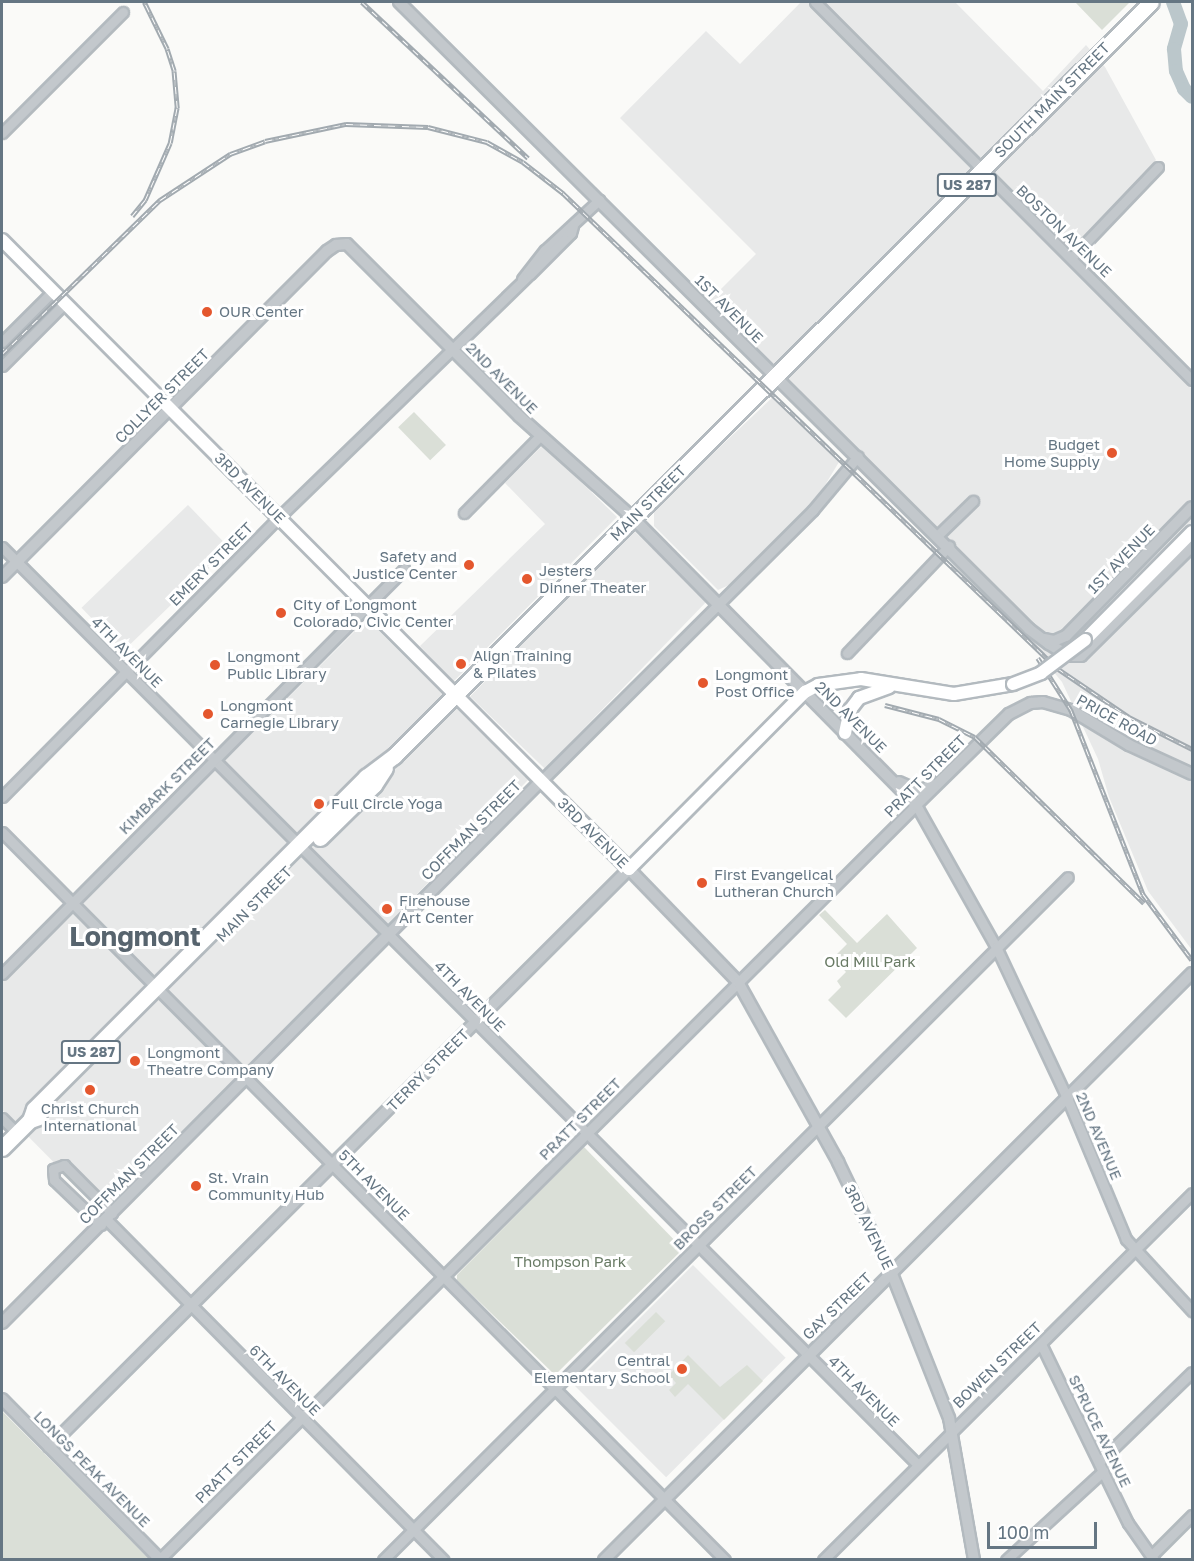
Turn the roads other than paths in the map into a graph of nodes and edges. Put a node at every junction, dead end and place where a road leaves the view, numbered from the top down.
1 (399, 2) edge
2 (816, 2) edge
3 (1151, 2) edge
4 (123, 12) dead end
5 (2, 133) edge
6 (1158, 167) dead end
7 (981, 171) junction
8 (599, 200) junction
9 (2, 240) edge
10 (347, 244) joint
11 (1071, 258) junction
12 (53, 291) junction
13 (65, 303) junction
14 (2, 342) edge
15 (452, 349) junction
16 (2, 366) edge
17 (774, 376) junction
18 (1192, 380) edge
19 (170, 409) junction
20 (540, 436) junction
21 (858, 456) junction
22 (973, 501) dead end
23 (1192, 507) edge
24 (464, 513) dead end
25 (279, 518) junction
26 (633, 518) junction
27 (1192, 532) edge
28 (938, 535) junction
29 (949, 546) junction
30 (1192, 546) edge
31 (2, 547) edge
32 (16, 562) junction
33 (404, 569) dead end
34 (2, 577) edge
35 (718, 604) junction
36 (367, 606) junction
37 (1038, 637) junction
38 (847, 653) dead end
39 (126, 673) junction
40 (894, 686) junction
41 (806, 692) junction
42 (455, 695) junction
43 (1025, 704) joint
44 (845, 733) junction
45 (214, 761) junction
46 (1192, 774) edge
47 (889, 777) junction
48 (944, 778) junction
49 (541, 781) junction
50 (2, 797) edge
51 (916, 805) junction
52 (2, 832) edge
53 (302, 849) junction
54 (629, 869) junction
55 (1068, 877) dead end
56 (72, 903) junction
57 (387, 935) junction
58 (996, 948) junction
59 (1192, 973) edge
60 (2, 974) edge
61 (738, 982) junction
62 (159, 991) junction
63 (476, 1023) junction
64 (246, 1078) junction
65 (1067, 1098) junction
66 (2, 1118) edge
67 (819, 1125) junction
68 (16, 1133) junction
69 (586, 1134) junction
70 (2, 1148) edge
71 (333, 1165) junction
72 (1192, 1193) edge
73 (106, 1219) junction
74 (698, 1246) junction
75 (1134, 1252) junction
76 (892, 1274) junction
77 (444, 1277) junction
78 (191, 1306) junction
79 (1192, 1311) edge
80 (2, 1323) edge
81 (1041, 1344) junction
82 (807, 1356) junction
83 (1192, 1372) edge
84 (554, 1388) junction
85 (2, 1400) edge
86 (301, 1418) junction
87 (952, 1428) junction
88 (49, 1447) junction
89 (918, 1465) junction
90 (1101, 1466) junction
91 (665, 1499) junction
92 (1192, 1515) edge
93 (413, 1529) junction
94 (1152, 1558) edge
95 (161, 1559) edge
96 (382, 1560) edge
97 (444, 1560) edge
98 (604, 1560) edge
99 (725, 1560) edge
100 (823, 1560) edge
101 (974, 1560) edge
102 (1006, 1560) edge

1 - 8 street, 1ST AVENUE
2 - 7 street, BOSTON AVENUE
3 - 7 highway, SOUTH MAIN STREET / US 287
4 - 5 street
6 - 11 street
7 - 11 street, BOSTON AVENUE
7 - 17 highway, SOUTH MAIN STREET / US 287
8 - 15 street, EMERY STREET
8 - 17 street, 1ST AVENUE
9 - 12 main road, 3RD AVENUE
10 - 15 street, 2ND AVENUE
10 - 19 street, COLLYER STREET
11 - 18 street, BOSTON AVENUE
12 - 13 main road, 3RD AVENUE
12 - 14 street
13 - 16 street
13 - 19 main road, 3RD AVENUE
15 - 20 street, 2ND AVENUE
15 - 25 street, EMERY STREET
17 - 21 street, 1ST AVENUE
17 - 26 highway, MAIN STREET / US 287
19 - 25 main road, 3RD AVENUE
19 - 32 street, COLLYER STREET
20 - 24 street
20 - 26 street, 2ND AVENUE
21 - 28 street, 1ST AVENUE
21 - 35 street, COFFMAN STREET
22 - 28 street
23 - 37 street, 1ST AVENUE
25 - 36 main road, 3RD AVENUE
25 - 39 street, EMERY STREET
26 - 35 street, 2ND AVENUE
26 - 42 highway, MAIN STREET / US 287
27 - 40 main road, bridge
28 - 29 street, 1ST AVENUE
29 - 37 street, 1ST AVENUE
29 - 38 street
30 - 37 street, 1ST AVENUE
31 - 32 street, 4TH AVENUE
32 - 34 street, COLLYER STREET
32 - 39 street, 4TH AVENUE
33 - 36 street, KIMBARK STREET
35 - 41 street, 2ND AVENUE
35 - 49 street, COFFMAN STREET
36 - 42 main road, 3RD AVENUE
36 - 45 street, KIMBARK STREET
39 - 45 street, 4TH AVENUE
39 - 50 street, EMERY STREET
40 - 41 main road
40 - 44 main road
41 - 44 street, 2ND AVENUE
41 - 54 main road, TERRY STREET
42 - 49 main road, 3RD AVENUE
42 - 53 highway, MAIN STREET / US 287
43 - 46 street, PRICE ROAD
43 - 48 street, PRATT STREET
44 - 47 street, 2ND AVENUE
45 - 53 street, 4TH AVENUE
45 - 56 street, KIMBARK STREET
47 - 48 street
47 - 51 street, 2ND AVENUE
48 - 51 street, PRATT STREET
49 - 54 main road, 3RD AVENUE
49 - 57 street, COFFMAN STREET
51 - 58 street, 2ND AVENUE
51 - 61 street, PRATT STREET
52 - 56 street, 5TH AVENUE
53 - 57 street, 4TH AVENUE
53 - 62 highway, MAIN STREET / US 287
54 - 61 street, 3RD AVENUE
54 - 63 street, TERRY STREET
55 - 58 street, BROSS STREET
56 - 60 street, KIMBARK STREET
56 - 62 street, 5TH AVENUE
57 - 63 street, 4TH AVENUE
57 - 64 street, COFFMAN STREET
58 - 65 street, 2ND AVENUE
58 - 67 street, BROSS STREET
59 - 65 street, GAY STREET
61 - 67 street, 3RD AVENUE
61 - 69 street, PRATT STREET
62 - 64 street, 5TH AVENUE
62 - 68 highway, MAIN STREET / US 287
63 - 69 street, 4TH AVENUE
63 - 71 street, TERRY STREET
64 - 71 street, 5TH AVENUE
64 - 73 street, COFFMAN STREET
65 - 75 street, 2ND AVENUE
65 - 76 street, GAY STREET
66 - 68 street
67 - 74 street, BROSS STREET
67 - 76 street, 3RD AVENUE
68 - 70 highway, MAIN STREET / US 287
69 - 74 street, 4TH AVENUE
69 - 77 street, PRATT STREET
71 - 77 street, 5TH AVENUE
71 - 78 street, TERRY STREET
72 - 75 street, BOWEN STREET
73 - 73 street, 6TH AVENUE
73 - 78 street, 6TH AVENUE
73 - 80 street, COFFMAN STREET
74 - 82 street, 4TH AVENUE
74 - 84 street, BROSS STREET
75 - 79 street, 2ND AVENUE
75 - 81 street, BOWEN STREET
76 - 82 street, GAY STREET
76 - 87 street, 3RD AVENUE
77 - 84 street, 5TH AVENUE
77 - 86 street, PRATT STREET
78 - 86 street, 6TH AVENUE
78 - 88 street, TERRY STREET
81 - 87 street, BOWEN STREET
81 - 90 street, SPRUCE AVENUE
82 - 89 street, 4TH AVENUE
82 - 91 street, GAY STREET
83 - 90 street
84 - 91 street, 5TH AVENUE
84 - 93 street, BROSS STREET
85 - 88 street, LONGS PEAK AVENUE
86 - 93 street, 6TH AVENUE
86 - 95 street, PRATT STREET
87 - 89 street, BOWEN STREET
87 - 101 street, 3RD AVENUE
88 - 95 street, LONGS PEAK AVENUE
89 - 100 street, BOWEN STREET
90 - 94 street, SPRUCE AVENUE
90 - 102 street
91 - 98 street, GAY STREET
91 - 99 street, 5TH AVENUE
92 - 94 street
93 - 96 street, BROSS STREET
93 - 97 street, 6TH AVENUE

